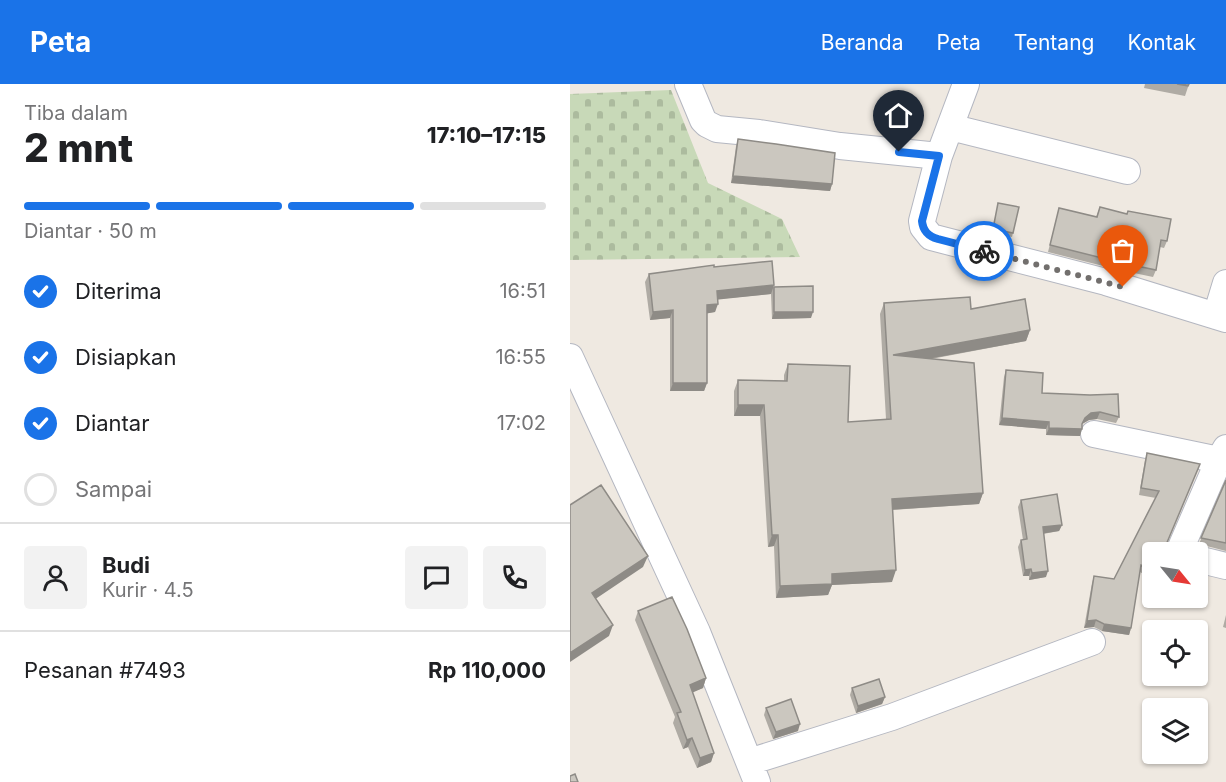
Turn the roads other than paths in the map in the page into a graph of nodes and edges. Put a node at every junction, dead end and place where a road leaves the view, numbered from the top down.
1 (688, 84) edge
2 (966, 84) edge
3 (950, 128) junction
4 (939, 156) junction
5 (1127, 171) dead end
6 (1226, 283) edge
7 (1221, 318) edge
8 (570, 357) edge
9 (1094, 434) dead end
10 (1222, 454) edge
11 (1183, 542) edge
12 (1208, 562) edge
13 (1226, 566) edge
14 (1092, 642) dead end
15 (753, 772) edge

1 - 4 street
2 - 3 street
3 - 4 street
3 - 5 street
4 - 7 street
6 - 7 street
8 - 15 street
9 - 10 street
10 - 11 street
12 - 13 street
14 - 15 street

